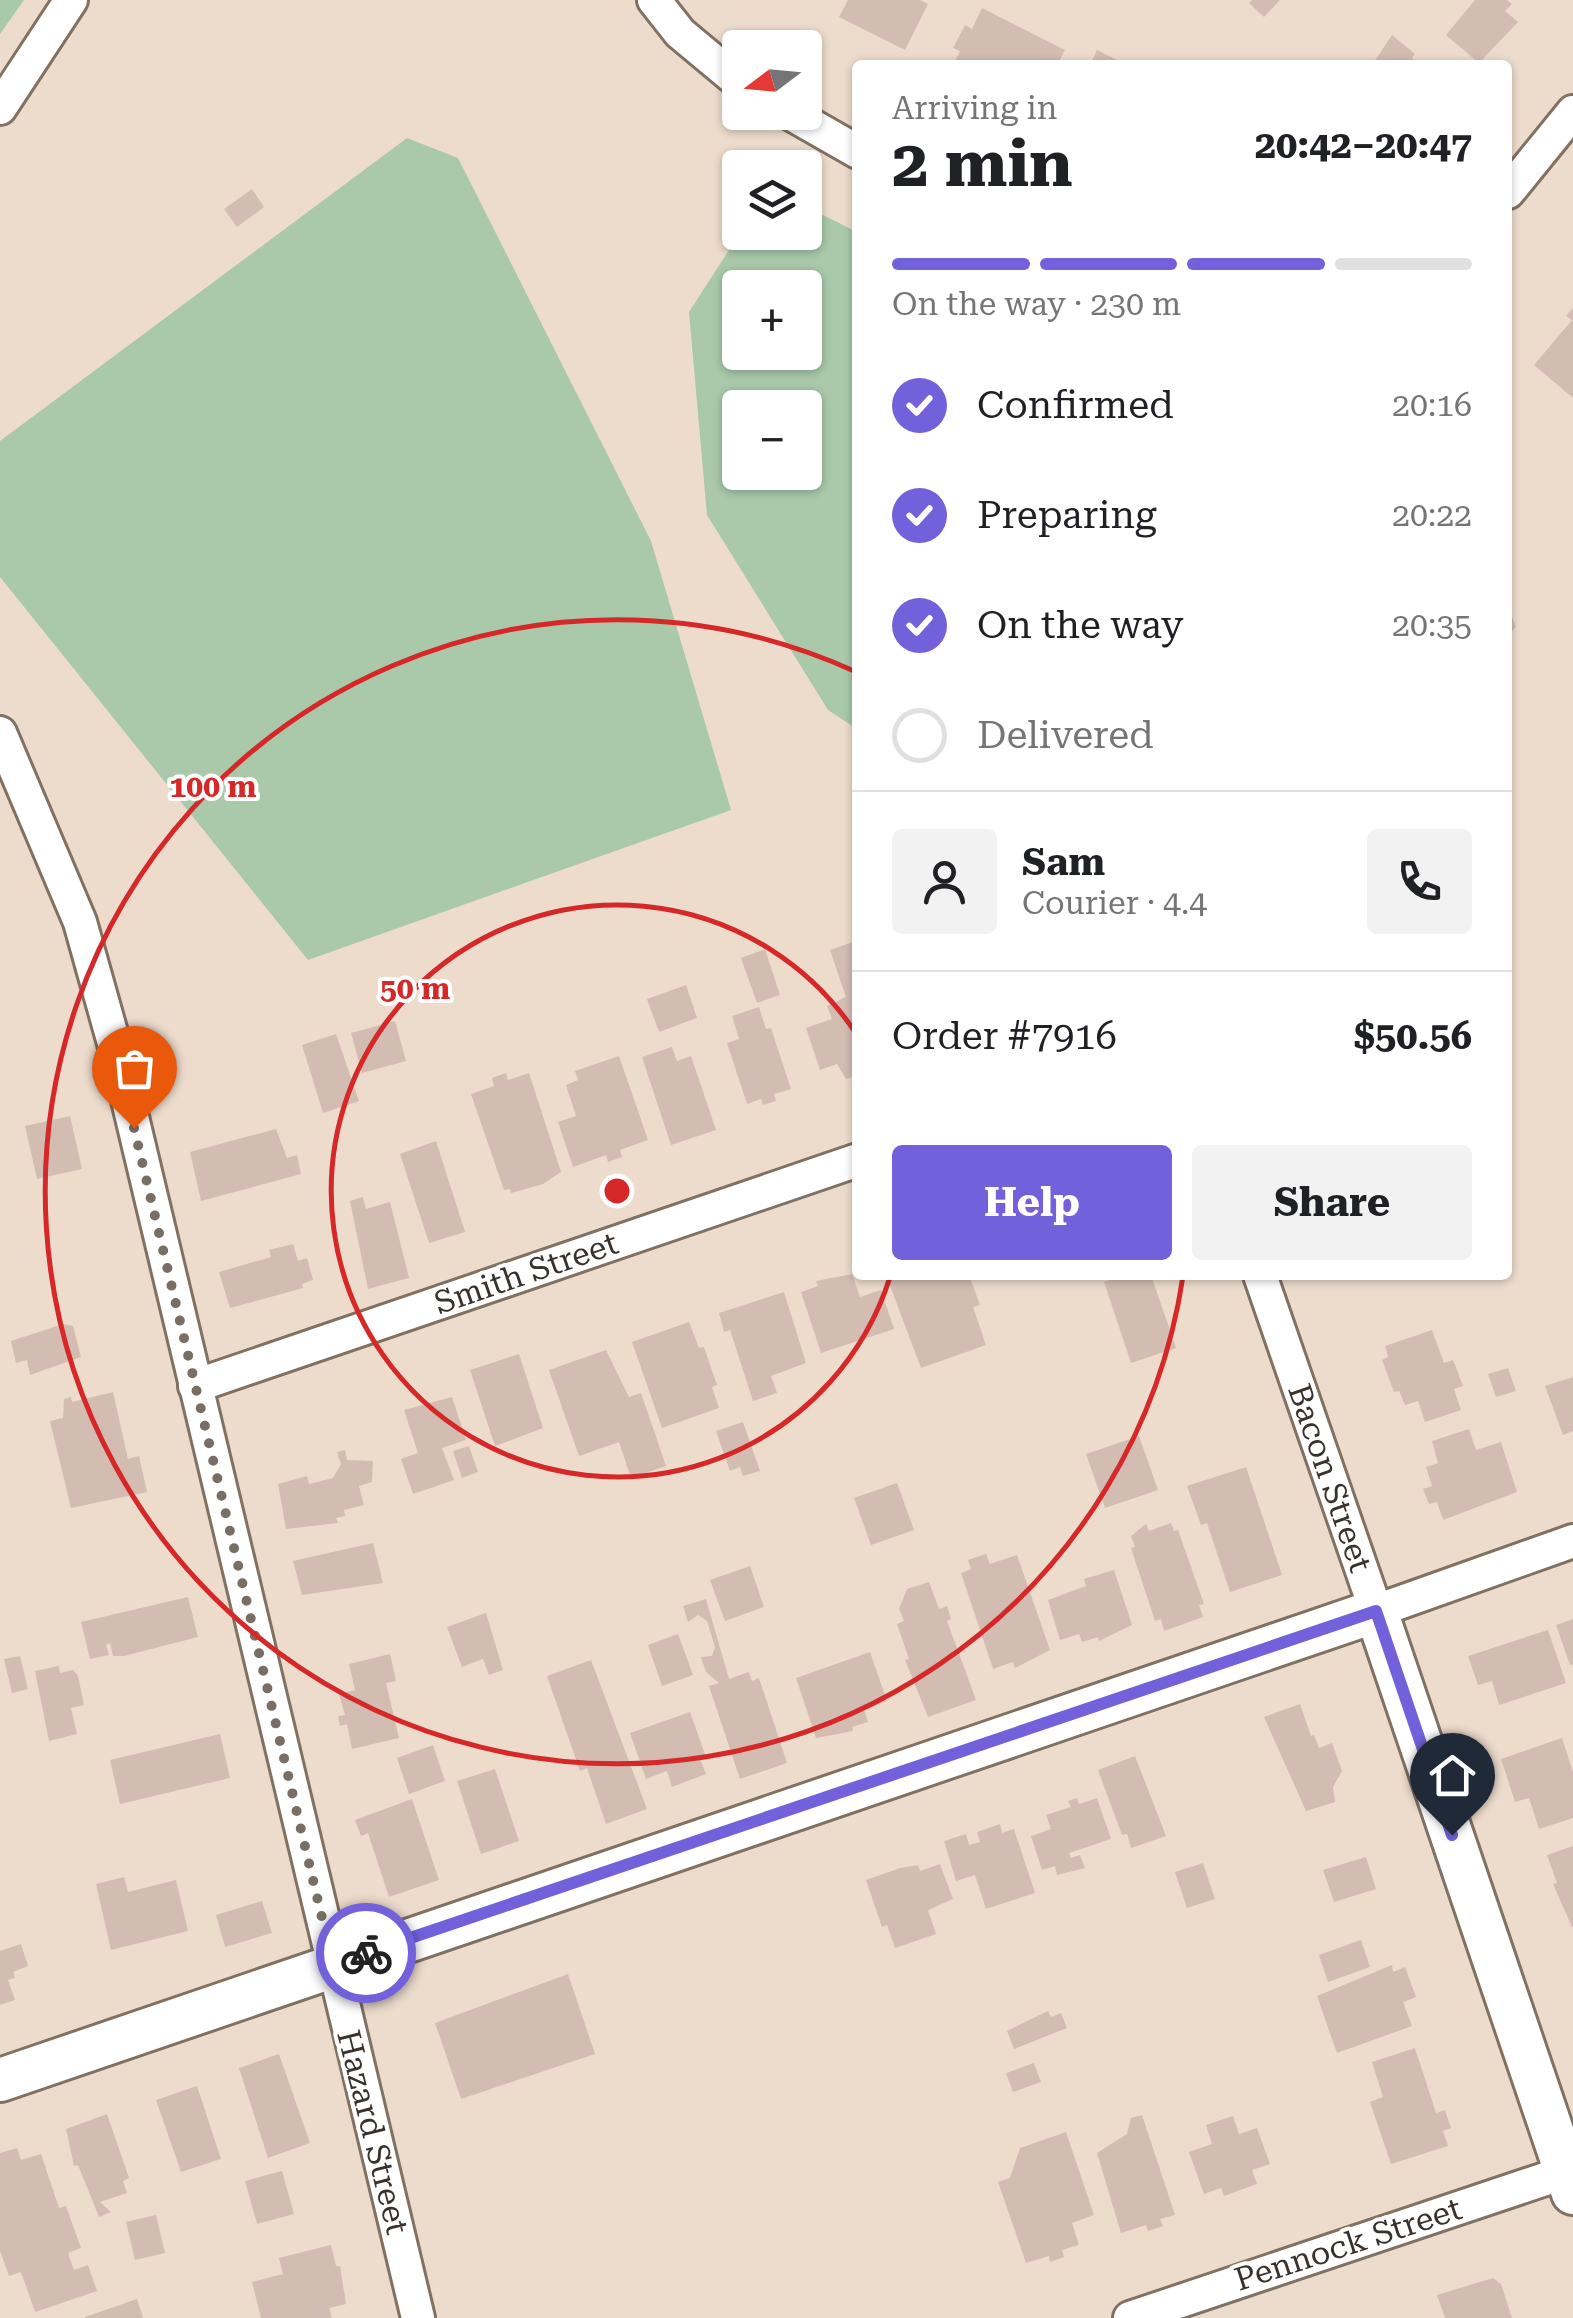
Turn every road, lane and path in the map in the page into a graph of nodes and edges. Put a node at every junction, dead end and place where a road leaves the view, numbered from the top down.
1 (70, 0) edge
2 (654, 0) edge
3 (722, 68) edge
4 (0, 108) edge
5 (1573, 112) edge
6 (820, 130) edge
7 (852, 149) edge
8 (1512, 187) edge
9 (0, 733) edge
10 (852, 1162) edge
11 (1262, 1280) edge
12 (195, 1386) junction
13 (1573, 1541) edge
14 (1376, 1611) junction
15 (333, 1964) junction
16 (0, 2080) edge
17 (1569, 2182) edge
18 (418, 2318) edge
19 (1130, 2318) edge

1 - 4 street
2 - 3 street
5 - 8 street
6 - 7 street
9 - 12 street, Hazard Street
10 - 12 street, Smith Street
11 - 14 street, Bacon Street
12 - 15 street, Hazard Street
13 - 14 street
14 - 15 street
14 - 17 street, Bacon Street
15 - 16 street
15 - 18 street, Hazard Street
17 - 19 street, Pennock Street

